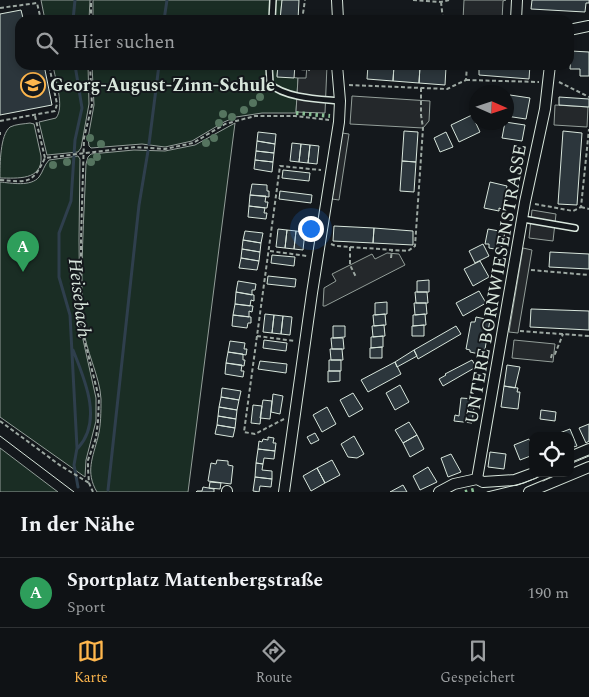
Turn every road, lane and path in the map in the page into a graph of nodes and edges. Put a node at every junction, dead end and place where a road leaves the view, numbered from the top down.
1 (91, 0) edge
2 (273, 0) edge
3 (305, 0) edge
4 (336, 0) edge
5 (413, 0) edge
6 (449, 0) edge
7 (517, 0) edge
8 (441, 2) junction
9 (0, 8) edge
10 (40, 15) edge
11 (91, 15) edge
12 (272, 15) edge
13 (303, 15) edge
14 (338, 15) edge
15 (442, 15) edge
16 (516, 15) edge
17 (589, 26) edge
18 (574, 29) edge
19 (50, 70) edge
20 (90, 70) edge
21 (269, 70) edge
22 (338, 70) edge
23 (467, 70) edge
24 (549, 70) edge
25 (466, 80) junction
26 (548, 80) junction
27 (339, 85) junction
28 (421, 88) junction
29 (589, 97) edge
30 (340, 101) junction
31 (35, 115) junction
32 (0, 121) edge
33 (339, 122) junction
34 (589, 129) edge
35 (84, 153) junction
36 (45, 158) junction
37 (589, 162) edge
38 (585, 163) junction
39 (331, 171) junction
40 (0, 180) edge
41 (526, 202) junction
42 (581, 207) junction
43 (589, 209) edge
44 (523, 219) junction
45 (574, 228) dead end
46 (320, 239) junction
47 (350, 247) junction
48 (269, 250) junction
49 (392, 250) junction
50 (317, 257) junction
51 (391, 258) dead end
52 (531, 270) dead end
53 (589, 275) edge
54 (356, 277) dead end
55 (520, 332) dead end
56 (563, 334) junction
57 (257, 336) junction
58 (589, 336) edge
59 (305, 342) junction
60 (551, 358) dead end
61 (295, 413) junction
62 (0, 421) edge
63 (589, 449) edge
64 (574, 455) edge
65 (589, 467) edge
66 (529, 475) edge
67 (89, 483) junction
68 (481, 484) edge
69 (93, 492) edge
70 (284, 492) edge
71 (439, 492) edge
72 (529, 492) edge

1 - 11 path
2 - 12 lane
3 - 13 path
4 - 14 street
5 - 8 path
6 - 8 path
7 - 16 street
8 - 15 path
9 - 10 path
17 - 18 street
19 - 31 path
20 - 35 path
21 - 30 lane
22 - 27 street
23 - 25 path
24 - 26 street, UNTERE BORNWIESENSTRASSE
25 - 26 path
25 - 28 path
26 - 29 path
26 - 41 street, UNTERE BORNWIESENSTRASSE
27 - 28 path
27 - 30 street
28 - 49 path
30 - 33 street
31 - 32 path
31 - 36 path
33 - 35 path
33 - 39 street
34 - 38 path
35 - 36 path
35 - 67 path
36 - 40 path
37 - 38 path
38 - 42 path
39 - 46 street
39 - 48 path
41 - 42 path
41 - 44 street, UNTERE BORNWIESENSTRASSE
42 - 43 path
44 - 45 lane
44 - 68 street, UNTERE BORNWIESENSTRASSE
46 - 47 path
46 - 50 street
47 - 49 path
47 - 54 path
48 - 50 path
48 - 57 path
49 - 51 path
50 - 59 street
52 - 53 path
55 - 56 path
56 - 58 path
56 - 60 path
57 - 59 path
57 - 61 path
59 - 61 street
61 - 70 street
62 - 67 path
63 - 64 street
65 - 72 street
66 - 68 street
67 - 69 path
68 - 71 street

